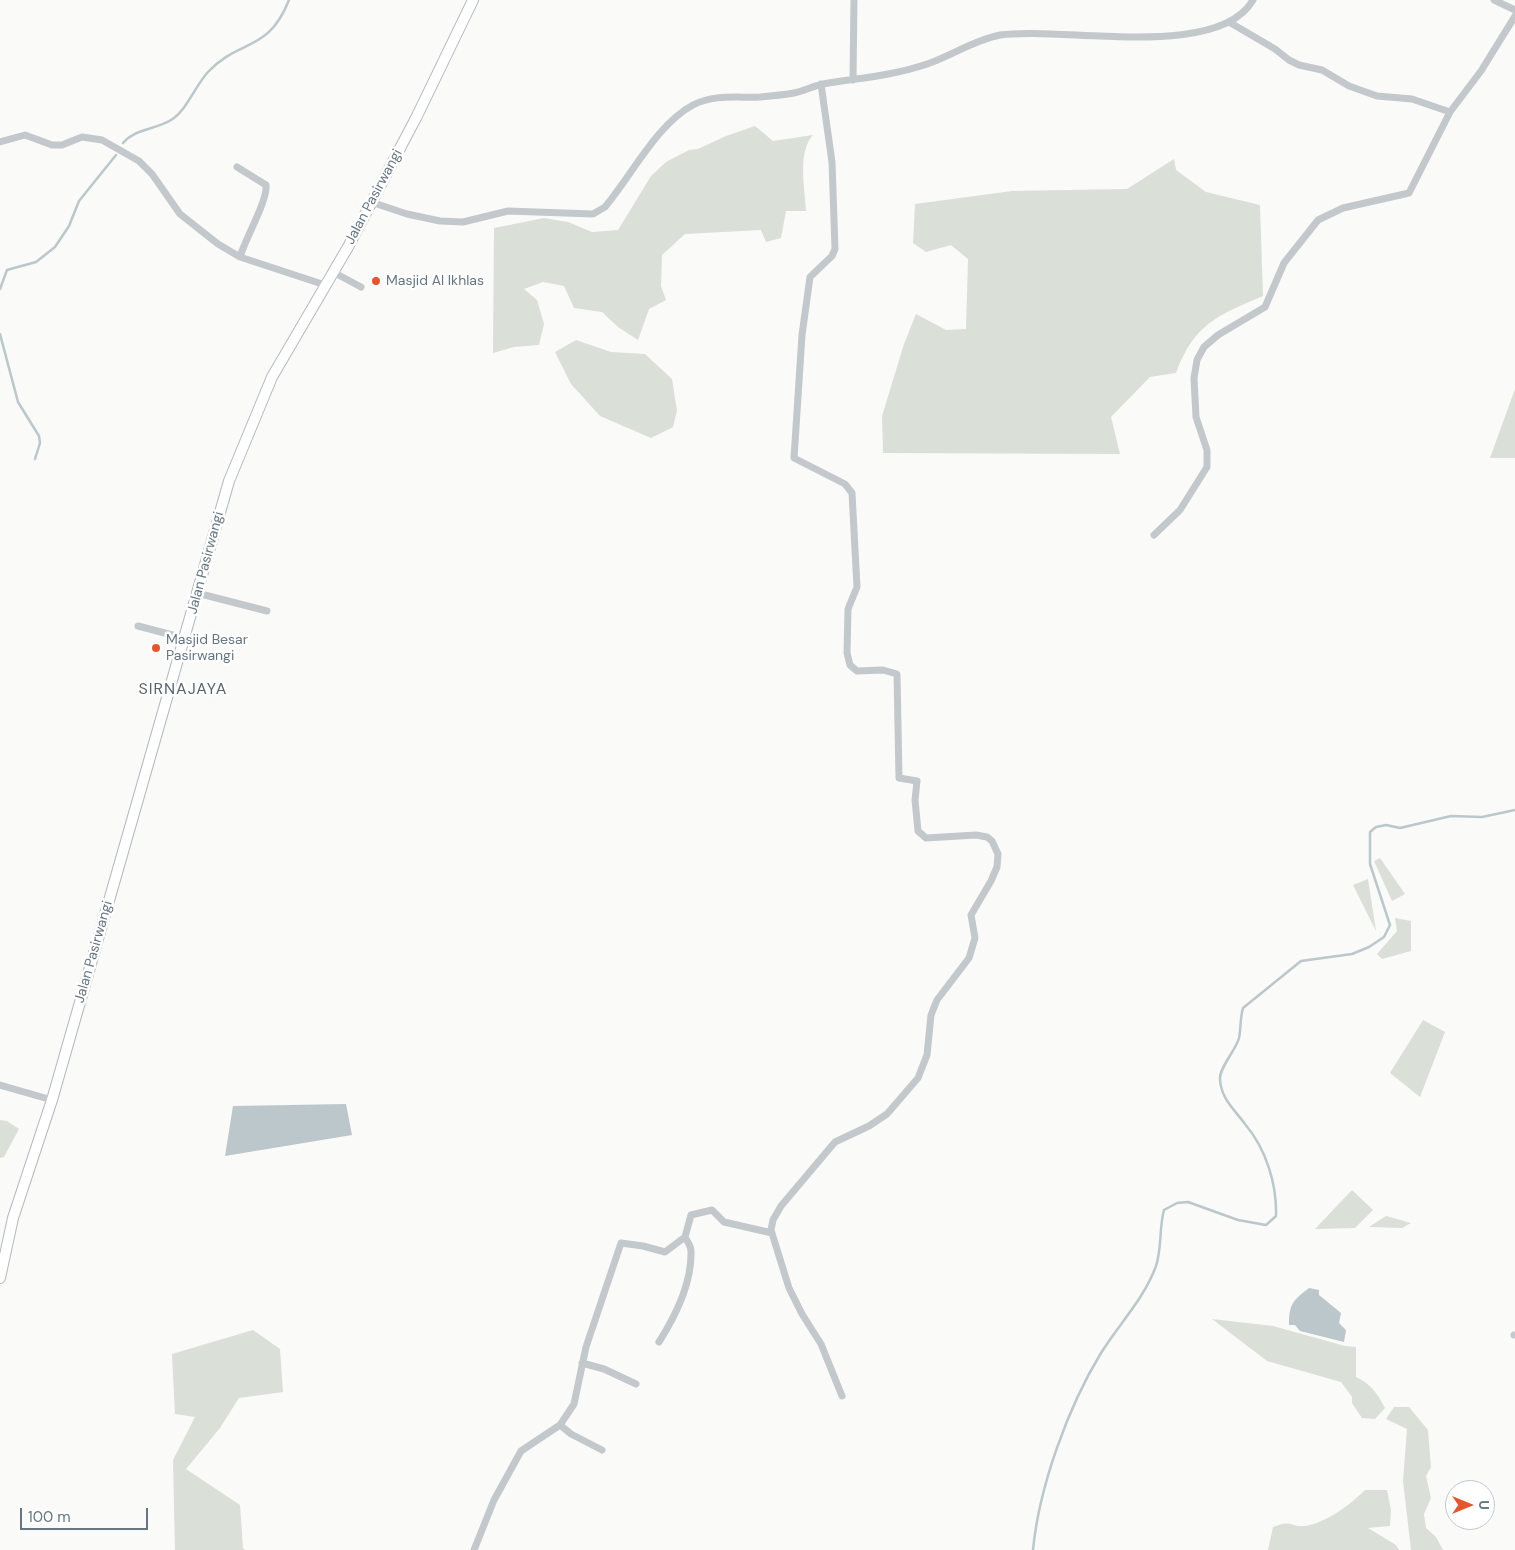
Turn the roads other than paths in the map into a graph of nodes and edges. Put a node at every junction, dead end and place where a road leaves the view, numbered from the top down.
1 (473, 0) edge
2 (854, 0) edge
3 (1253, 0) edge
4 (1498, 0) edge
5 (1515, 10) edge
6 (1515, 16) edge
7 (1229, 22) junction
8 (853, 80) junction
9 (821, 84) junction
10 (1450, 112) junction
11 (0, 142) edge
12 (237, 167) dead end
13 (371, 202) junction
14 (240, 257) junction
15 (333, 272) junction
16 (325, 285) junction
17 (361, 286) dead end
18 (1154, 535) dead end
19 (197, 593) junction
20 (267, 611) dead end
21 (138, 626) dead end
22 (184, 638) junction
23 (0, 1085) edge
24 (52, 1100) junction
25 (772, 1233) junction
26 (685, 1237) junction
27 (0, 1278) edge
28 (659, 1342) dead end
29 (582, 1363) junction
30 (636, 1384) dead end
31 (842, 1396) dead end
32 (560, 1425) junction
33 (602, 1450) dead end
34 (474, 1550) edge

1 - 13 street, Jalan Pasirwangi
2 - 8 street
3 - 7 street
4 - 5 street
6 - 10 street
7 - 8 street
7 - 10 street
8 - 9 street
9 - 13 street
9 - 25 street
10 - 18 street
11 - 14 street
12 - 14 street
13 - 15 street, Jalan Pasirwangi
14 - 16 street
15 - 16 street, Jalan Pasirwangi
15 - 17 street
16 - 19 street, Jalan Pasirwangi
19 - 20 street
19 - 22 street, Jalan Pasirwangi
21 - 22 street
22 - 24 street, Jalan Pasirwangi
23 - 24 street
24 - 27 street, Jalan Pasirwangi
25 - 26 street
25 - 31 street
26 - 28 street
26 - 29 street
29 - 30 street
29 - 32 street
32 - 33 street
32 - 34 street

